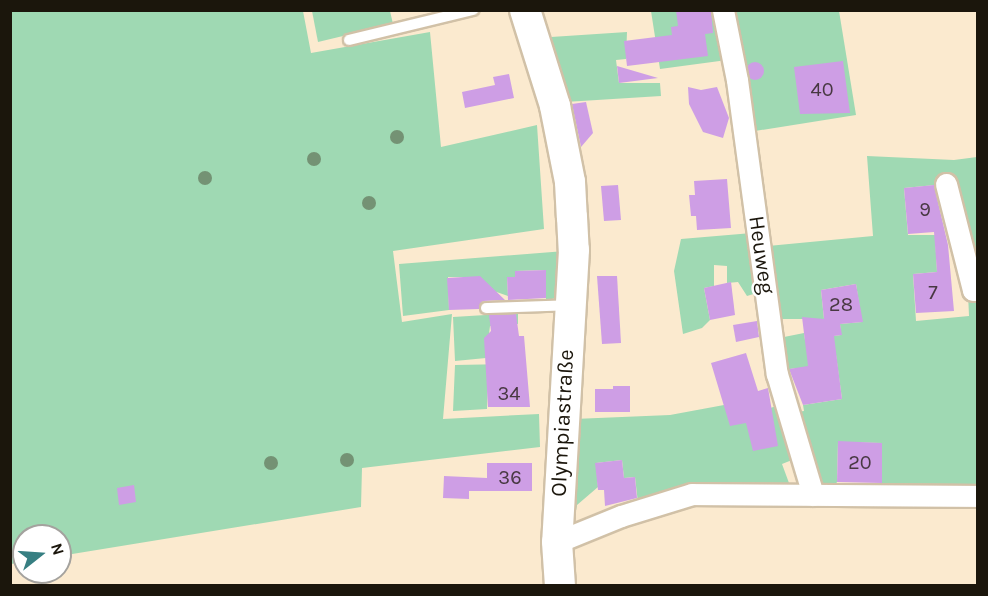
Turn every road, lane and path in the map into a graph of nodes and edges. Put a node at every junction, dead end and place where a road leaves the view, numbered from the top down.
1 (473, 10) edge
2 (525, 10) edge
3 (723, 10) edge
4 (349, 40) dead end
5 (946, 184) dead end
6 (978, 290) edge
7 (570, 305) junction
8 (486, 308) dead end
9 (813, 495) junction
10 (978, 496) edge
11 (557, 542) junction
12 (560, 585) edge

1 - 4 lane
2 - 7 main road, Olympiastraße
3 - 9 street, Heuweg
5 - 6 street
7 - 8 lane
7 - 11 main road, Olympiastraße
9 - 10 street
9 - 11 street
11 - 12 main road, Olympiastraße

